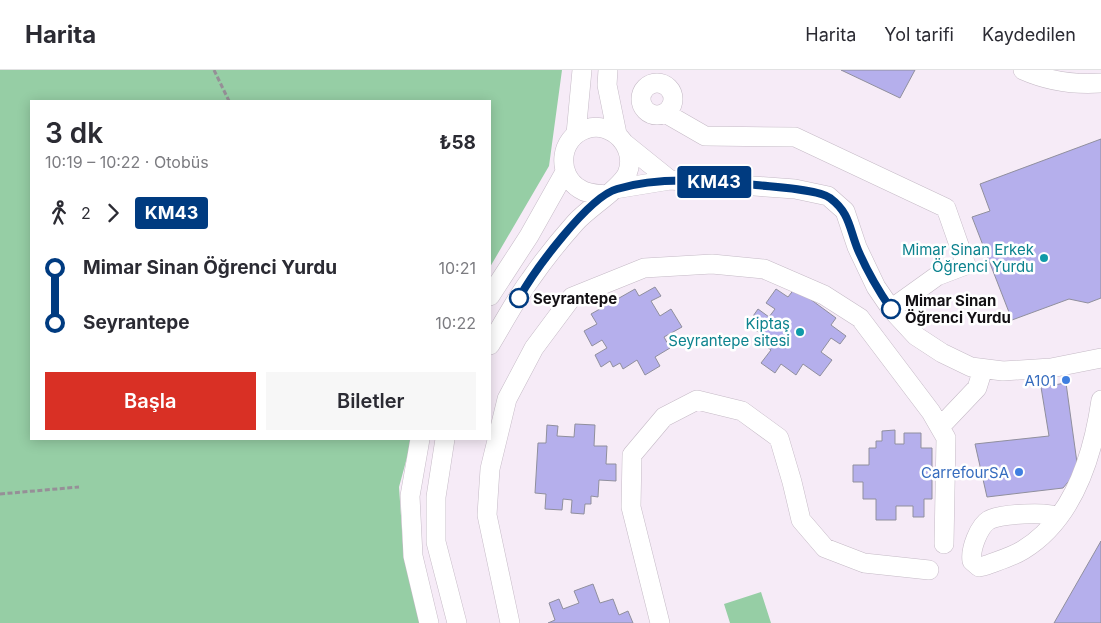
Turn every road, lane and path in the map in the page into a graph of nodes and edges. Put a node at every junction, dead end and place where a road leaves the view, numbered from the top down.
1 (214, 70) edge
2 (582, 70) edge
3 (608, 70) edge
4 (1023, 70) edge
5 (1101, 83) edge
6 (229, 100) edge
7 (665, 113) dead end
8 (576, 134) junction
9 (620, 138) junction
10 (565, 172) junction
11 (670, 180) junction
12 (610, 192) junction
13 (491, 294) edge
14 (891, 309) junction
15 (491, 343) edge
16 (1101, 358) edge
17 (983, 369) junction
18 (1101, 400) edge
19 (940, 428) junction
20 (420, 440) edge
21 (445, 440) edge
22 (79, 487) dead end
23 (0, 494) edge
24 (1058, 517) dead end
25 (944, 544) dead end
26 (929, 570) dead end
27 (429, 623) edge
28 (457, 623) edge
29 (510, 623) edge
30 (660, 623) edge

1 - 6 path
2 - 8 street
3 - 9 street
4 - 5 street
7 - 14 street
8 - 9 street
8 - 10 street
9 - 11 street
9 - 12 street
10 - 12 street
10 - 13 street
11 - 12 street
11 - 14 street
12 - 15 street
14 - 17 street
16 - 17 street
17 - 19 street
18 - 24 street
19 - 25 street
19 - 29 street
20 - 27 street
21 - 28 street
22 - 23 path
26 - 30 street

